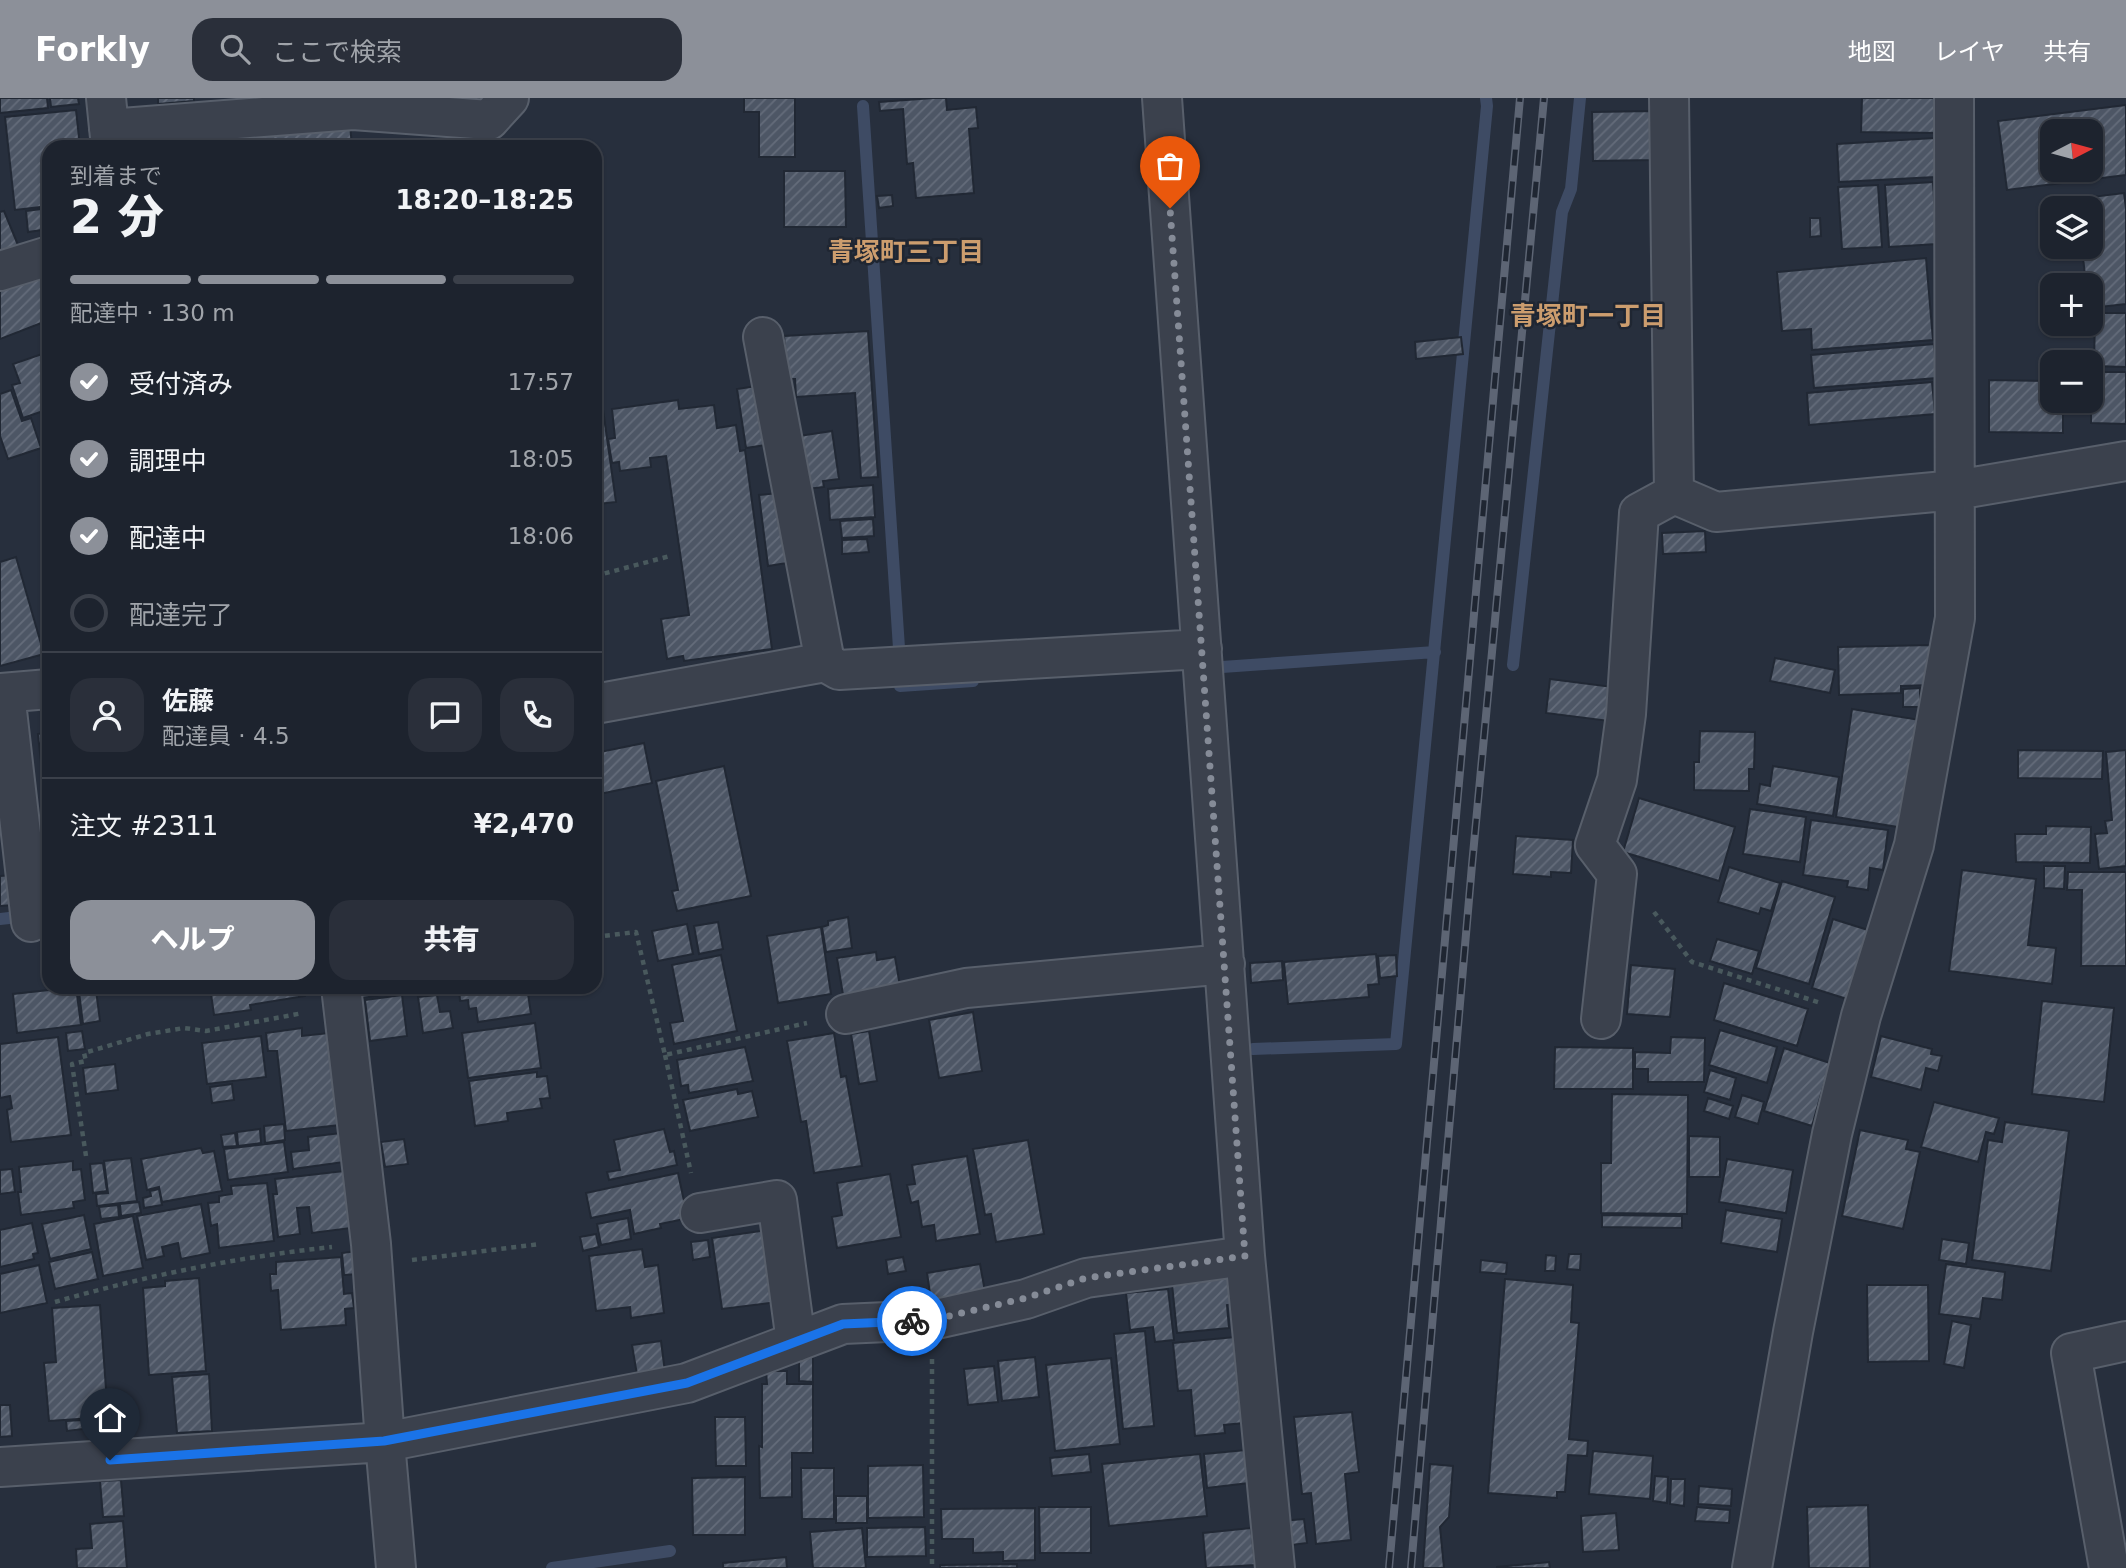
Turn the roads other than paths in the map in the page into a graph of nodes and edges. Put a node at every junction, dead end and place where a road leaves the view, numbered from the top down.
1 (509, 98) edge
2 (1162, 98) edge
3 (1668, 98) edge
4 (1954, 98) edge
5 (109, 125) edge
6 (42, 258) edge
7 (0, 271) edge
8 (763, 337) dead end
9 (2126, 461) edge
10 (1956, 490) junction
11 (1674, 494) junction
12 (1202, 649) junction
13 (825, 662) junction
14 (42, 690) edge
15 (3, 693) edge
16 (602, 703) edge
17 (31, 922) dead end
18 (1225, 964) junction
19 (343, 998) edge
20 (846, 1014) road end
21 (1601, 1019) dead end
22 (700, 1213) road end
23 (1245, 1256) junction
24 (2126, 1341) edge
25 (796, 1342) junction
26 (384, 1441) junction
27 (0, 1467) edge
28 (396, 1568) edge
29 (1275, 1568) edge
30 (1752, 1568) edge
31 (2109, 1568) edge

1 - 5 street
2 - 12 street
3 - 11 street
4 - 10 street
6 - 7 street
8 - 13 street
9 - 10 street
10 - 11 street
10 - 30 street
11 - 21 street
12 - 13 street
12 - 18 street
13 - 16 street
14 - 15 street
15 - 17 street
18 - 20 street
18 - 23 street
19 - 26 street
22 - 25 street
23 - 25 street
23 - 29 street
24 - 31 street
25 - 26 street
26 - 27 street
26 - 28 street

